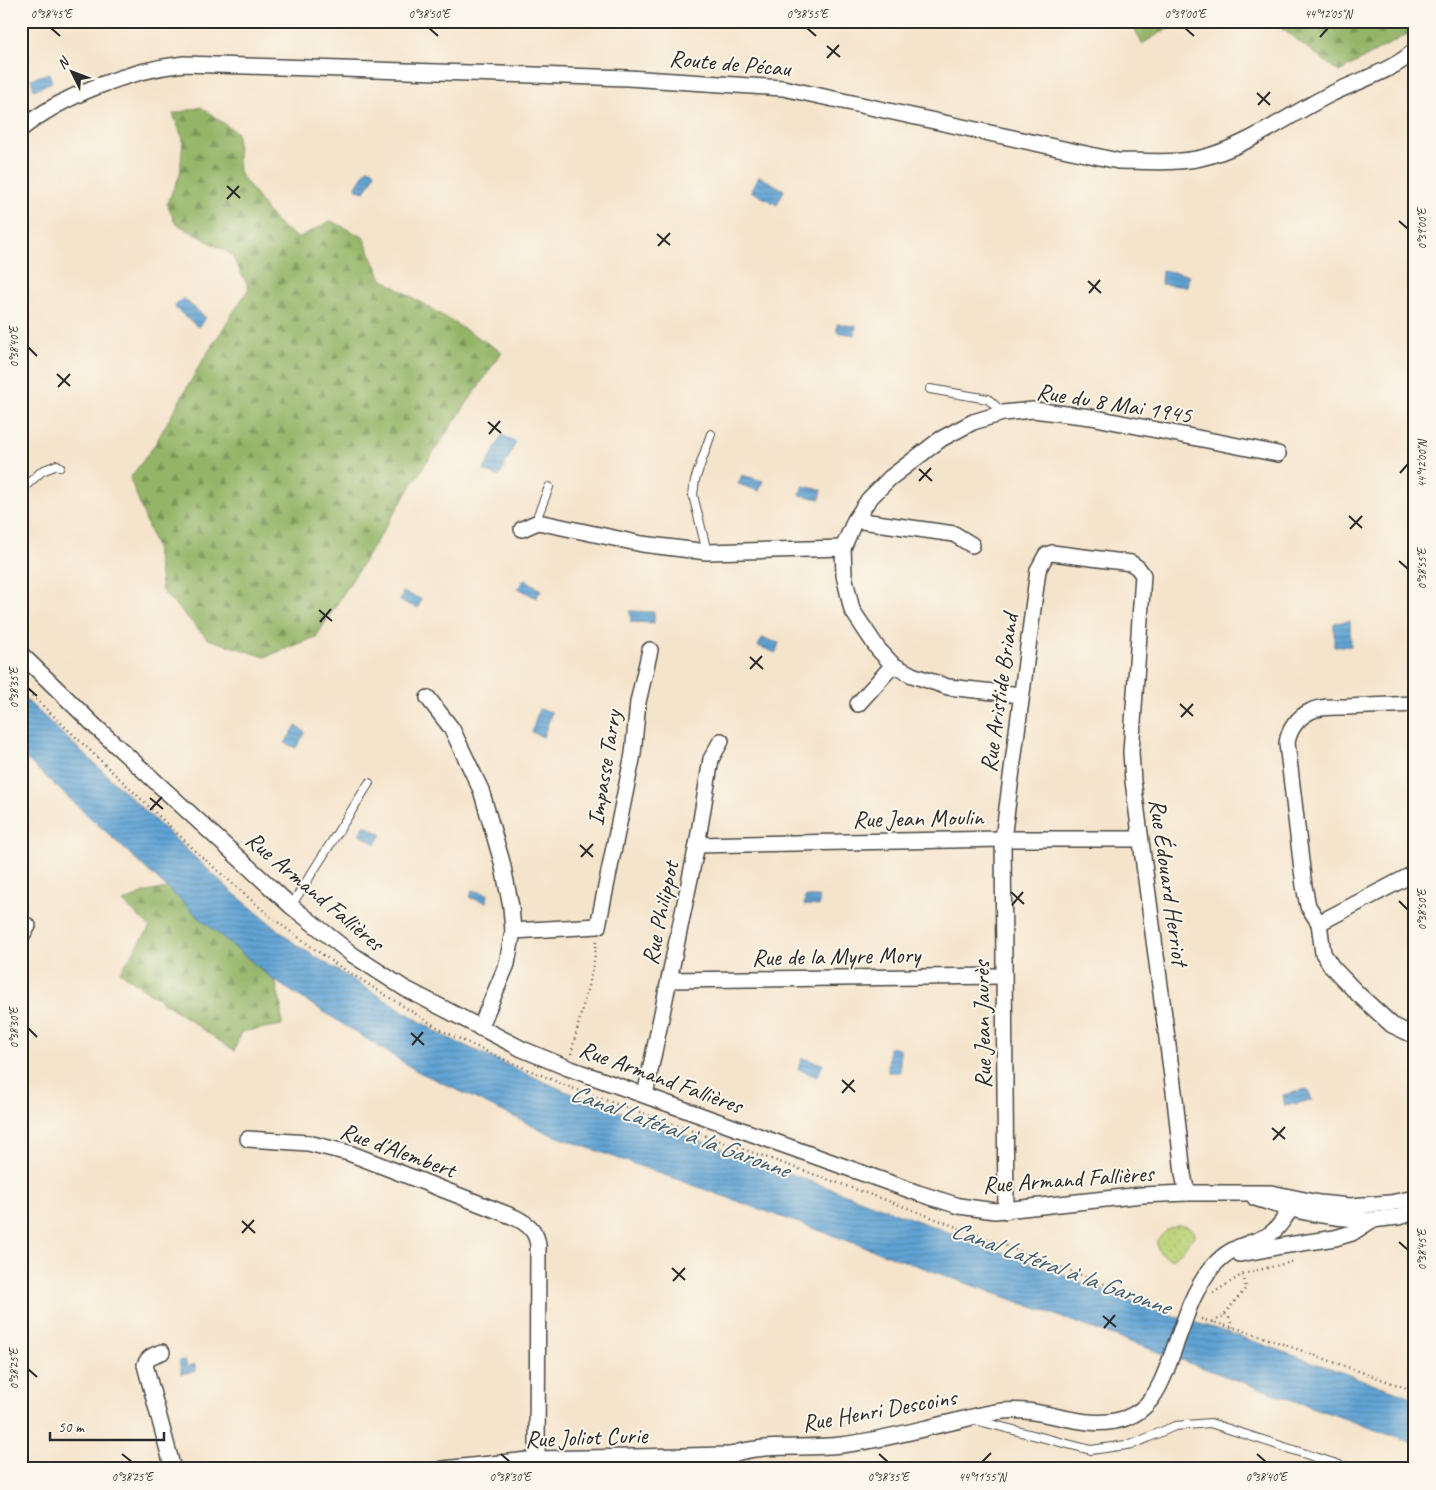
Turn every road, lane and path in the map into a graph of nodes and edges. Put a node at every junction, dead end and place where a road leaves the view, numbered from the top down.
1 (1415, 50) edge
2 (21, 129) edge
3 (930, 389) dead end
4 (1004, 413) junction
5 (711, 434) dead end
6 (1278, 454) dead end
7 (60, 467) dead end
8 (549, 487) dead end
9 (21, 490) edge
10 (855, 520) junction
11 (538, 522) junction
12 (522, 529) dead end
13 (972, 545) dead end
14 (843, 548) junction
15 (707, 552) junction
16 (1046, 555) joint
17 (650, 650) dead end
18 (21, 654) edge
19 (893, 665) junction
20 (1021, 695) junction
21 (428, 698) dead end
22 (858, 704) dead end
23 (1415, 704) edge
24 (722, 741) dead end
25 (369, 784) dead end
26 (1003, 838) junction
27 (1140, 839) junction
28 (697, 845) junction
29 (1415, 872) edge
30 (291, 906) junction
31 (1319, 923) junction
32 (598, 926) junction
33 (513, 931) junction
34 (1003, 976) junction
35 (669, 980) junction
36 (480, 1028) junction
37 (1415, 1036) edge
38 (568, 1068) junction
39 (645, 1095) junction
40 (248, 1139) dead end
41 (1187, 1193) junction
42 (1242, 1193) junction
43 (1415, 1198) edge
44 (1268, 1202) junction
45 (1415, 1205) edge
46 (1290, 1209) junction
47 (1006, 1211) junction
48 (1415, 1212) edge
49 (1372, 1220) junction
50 (1266, 1237) junction
51 (1220, 1260) junction
52 (1243, 1274) dead end
53 (1224, 1314) junction
54 (1213, 1322) dead end
55 (1232, 1328) dead end
56 (162, 1352) dead end
57 (968, 1418) junction
58 (730, 1455) junction
59 (537, 1459) junction
60 (173, 1469) edge
61 (444, 1469) edge
62 (714, 1469) edge
63 (1352, 1469) edge

1 - 2 street, Route de Pécau
3 - 4 lane
4 - 6 street, Rue du 8 Mai 1945
4 - 10 street, Rue du 8 Mai 1945
5 - 15 lane
7 - 9 lane
8 - 11 lane
10 - 13 street
10 - 14 street, Rue du 8 Mai 1945
11 - 12 street
11 - 15 street
14 - 15 street
14 - 19 street, Rue du 8 Mai 1945
16 - 20 street, Rue Aristide Briand
16 - 27 street, Rue Édouard Herriot
17 - 32 street, Impasse Tarry
18 - 30 street, Rue Armand Fallières
19 - 20 street, Rue du 8 Mai 1945
19 - 22 street
20 - 26 street, Rue Aristide Briand
21 - 33 street
23 - 31 street
24 - 28 street, Rue Philippot
25 - 30 lane
26 - 27 street, Rue Jean Moulin
26 - 28 street, Rue Jean Moulin
26 - 34 street, Rue Jean Jaurès
27 - 41 street, Rue Édouard Herriot
28 - 35 street, Rue Philippot
29 - 31 street
30 - 36 street, Rue Armand Fallières
31 - 37 street
32 - 33 street
32 - 38 path
33 - 36 street
34 - 35 street, Rue de la Myre Mory
34 - 47 street, Rue Jean Jaurès
35 - 39 street, Rue Philippot
36 - 38 street, Rue Armand Fallières
38 - 39 street, Rue Armand Fallières
39 - 47 street, Rue Armand Fallières
40 - 59 street, Rue d'Alembert
41 - 42 street, Rue Armand Fallières
41 - 47 street, Rue Armand Fallières
42 - 43 street, Rue Armand Fallières
42 - 44 street
44 - 46 street
44 - 50 street
45 - 46 street
46 - 49 street
46 - 50 street
48 - 49 street
49 - 51 street
50 - 51 street, Rue Henri Descoins
51 - 57 street, Rue Henri Descoins, bridge
52 - 53 path
53 - 54 path
53 - 55 path
56 - 60 street
57 - 58 street, Rue Henri Descoins
57 - 63 lane
58 - 59 street, Rue Joliot Curie
58 - 62 street, Rue Henri Descoins
59 - 61 street, Rue Joliot Curie

